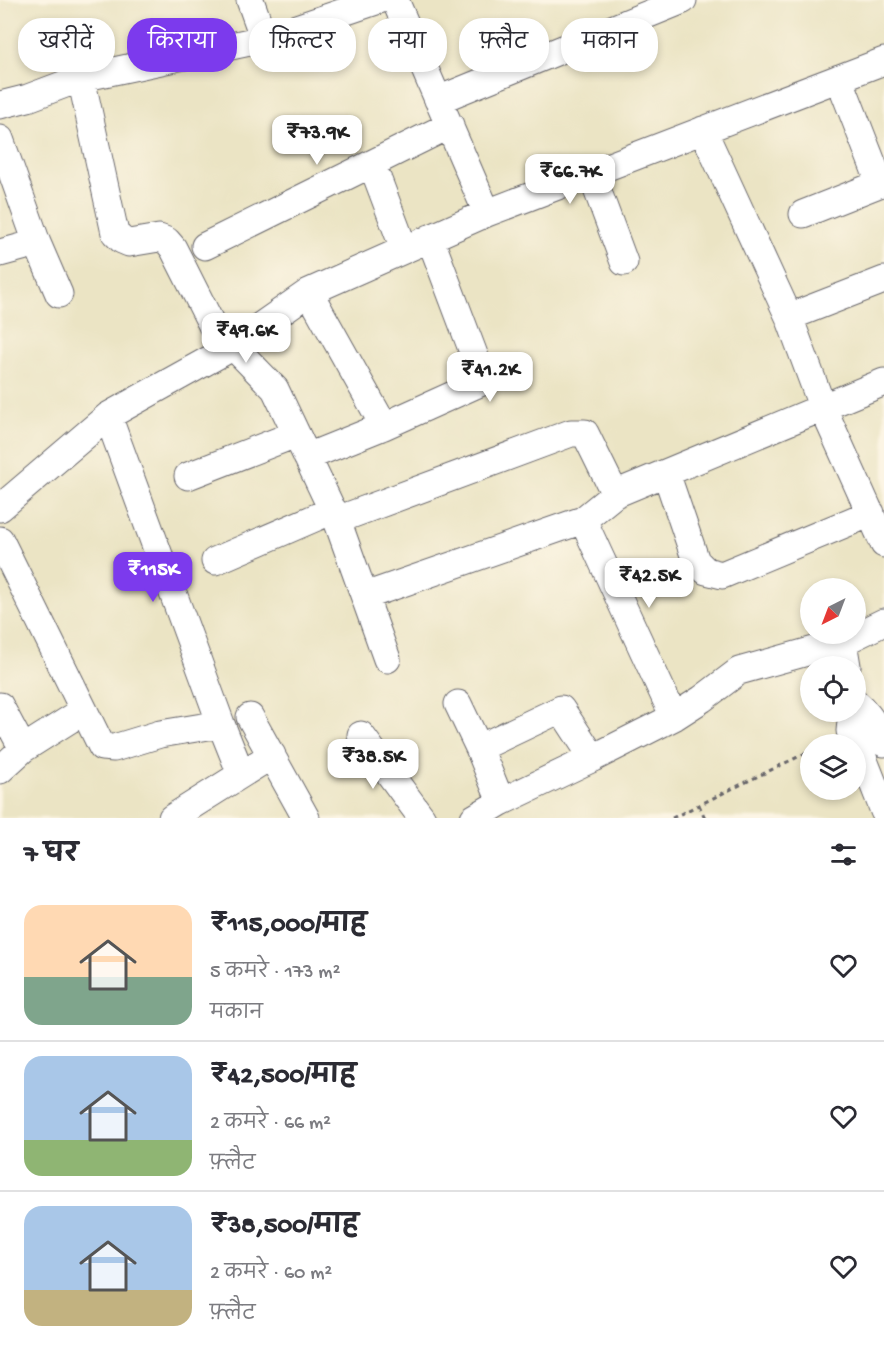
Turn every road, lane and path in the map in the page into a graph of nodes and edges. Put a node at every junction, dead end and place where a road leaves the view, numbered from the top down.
1 (250, 0) edge
2 (683, 0) edge
3 (397, 2) edge
4 (344, 6) edge
5 (256, 18) edge
6 (315, 18) edge
7 (249, 42) edge
8 (884, 61) edge
9 (81, 78) junction
10 (839, 78) junction
11 (438, 100) junction
12 (0, 105) edge
13 (450, 125) junction
14 (703, 130) junction
15 (0, 139) edge
16 (372, 164) junction
17 (591, 173) junction
18 (882, 182) edge
19 (10, 196) edge
20 (487, 213) junction
21 (803, 214) dead end
22 (430, 238) junction
23 (37, 243) junction
24 (205, 246) dead end
25 (404, 249) junction
26 (0, 253) edge
27 (624, 262) dead end
28 (884, 280) edge
29 (309, 292) junction
30 (58, 294) dead end
31 (789, 317) junction
32 (229, 349) junction
33 (884, 382) edge
34 (822, 406) junction
35 (108, 416) junction
36 (384, 426) junction
37 (302, 445) junction
38 (666, 472) junction
39 (188, 476) dead end
40 (615, 494) junction
41 (0, 508) edge
42 (871, 513) junction
43 (335, 515) junction
44 (584, 520) junction
45 (0, 540) edge
46 (884, 544) edge
47 (215, 561) dead end
48 (365, 596) junction
49 (884, 622) edge
50 (845, 654) edge
51 (387, 659) dead end
52 (458, 704) dead end
53 (0, 706) edge
54 (83, 711) junction
55 (866, 712) edge
56 (250, 717) dead end
57 (674, 717) junction
58 (851, 722) edge
59 (221, 724) junction
60 (361, 735) dead end
61 (884, 743) edge
62 (479, 748) junction
63 (23, 749) junction
64 (272, 755) junction
65 (800, 756) edge
66 (593, 759) junction
67 (0, 770) edge
68 (241, 774) junction
69 (501, 802) junction
70 (699, 805) junction
71 (884, 811) edge
72 (172, 818) edge
73 (306, 818) edge
74 (422, 818) edge
75 (474, 818) edge
76 (672, 818) edge
77 (705, 818) edge

1 - 5 street
2 - 11 street
3 - 4 street
3 - 11 street
4 - 6 street
7 - 9 street
8 - 10 street
9 - 12 street
9 - 32 street
10 - 14 street
10 - 18 street
11 - 13 street
13 - 16 street
13 - 20 street
14 - 17 street
14 - 31 street
15 - 19 street
16 - 24 street
16 - 25 street
17 - 20 street
17 - 27 street
18 - 21 street
19 - 23 street
20 - 22 street
22 - 25 street
22 - 36 street
23 - 26 street
23 - 30 street
25 - 29 street
28 - 31 street
29 - 32 street
29 - 36 street
31 - 34 street
32 - 35 street
32 - 37 street
33 - 34 street
34 - 38 street
34 - 42 street
35 - 41 street
35 - 59 street
36 - 37 street
37 - 39 street
37 - 43 street
38 - 40 street
38 - 42 street
40 - 43 street
40 - 44 street
42 - 46 street
43 - 47 street
43 - 48 street
44 - 48 street
44 - 57 street
45 - 54 street
48 - 51 street
49 - 50 street
50 - 57 street
52 - 62 street
53 - 63 street
54 - 59 street
54 - 63 street
55 - 61 street
56 - 64 street
57 - 66 street
58 - 71 street
59 - 68 street
60 - 74 street
62 - 66 street
62 - 69 street
63 - 67 street
64 - 68 street
64 - 73 street
65 - 70 path
66 - 69 street
68 - 72 street
69 - 75 street
70 - 76 path
70 - 77 path

